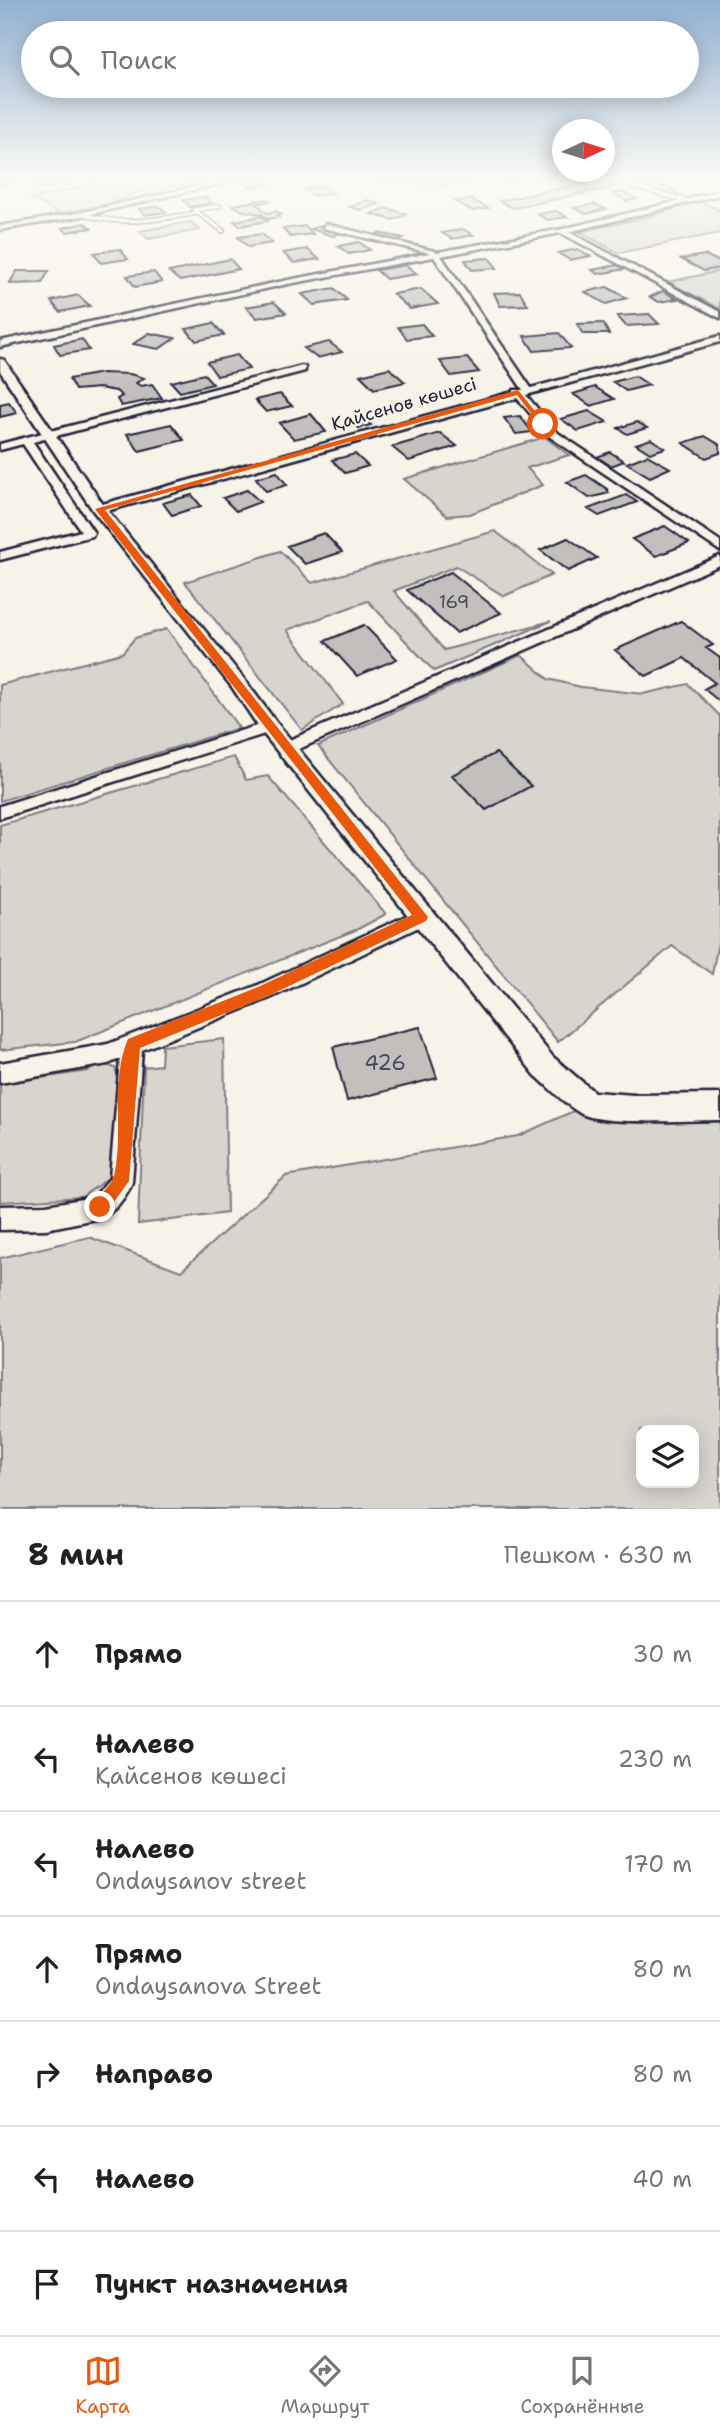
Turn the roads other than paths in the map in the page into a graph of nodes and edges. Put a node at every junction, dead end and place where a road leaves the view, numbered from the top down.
1 (416, 248) edge
2 (459, 248) edge
3 (596, 248) edge
4 (434, 253) junction
5 (720, 315) edge
6 (720, 339) edge
7 (0, 344) edge
8 (0, 362) edge
9 (302, 369) dead end
10 (523, 391) junction
11 (47, 435) junction
12 (26, 440) junction
13 (0, 447) edge
14 (99, 509) junction
15 (720, 547) edge
16 (0, 556) edge
17 (720, 559) edge
18 (269, 727) junction
19 (286, 748) junction
20 (0, 812) edge
21 (421, 917) junction
22 (133, 1044) junction
23 (0, 1073) edge
24 (720, 1107) edge
25 (0, 1218) edge

1 - 4 street
2 - 4 street
3 - 5 street
4 - 7 street
4 - 10 street
6 - 10 street, Қайсенов көшесі
8 - 11 street
9 - 11 street
10 - 14 street, Қайсенов көшесі
10 - 15 street
11 - 12 street
11 - 14 street
12 - 13 street
12 - 16 street
14 - 18 street
17 - 19 street
18 - 19 street
18 - 20 street
19 - 21 street
21 - 22 street
21 - 24 street
22 - 23 street
22 - 25 street

